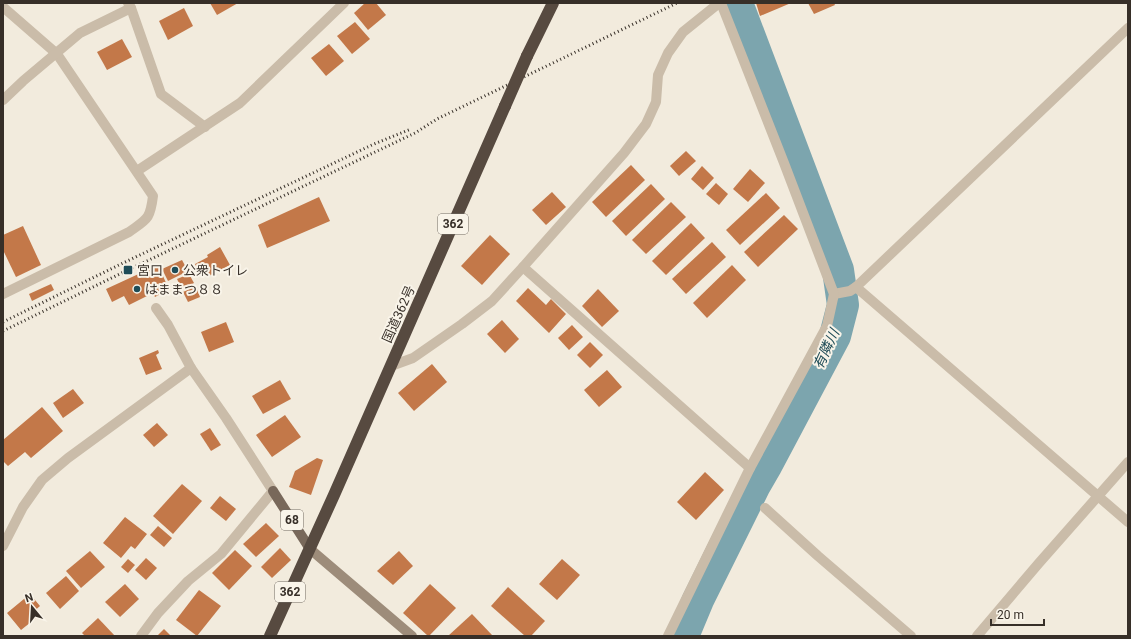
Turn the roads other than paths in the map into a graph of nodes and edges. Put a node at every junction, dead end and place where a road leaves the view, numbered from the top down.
1 (344, 3) edge
2 (553, 3) edge
3 (720, 3) edge
4 (129, 5) edge
5 (3, 8) edge
6 (1128, 28) edge
7 (56, 54) junction
8 (3, 100) edge
9 (205, 127) junction
10 (137, 171) junction
11 (523, 267) junction
12 (853, 289) junction
13 (3, 294) edge
14 (834, 294) junction
15 (156, 308) dead end
16 (391, 366) junction
17 (191, 368) junction
18 (1128, 462) edge
19 (750, 468) junction
20 (273, 491) junction
21 (1099, 496) junction
22 (765, 508) dead end
23 (1128, 522) edge
24 (3, 546) edge
25 (310, 549) junction
26 (141, 636) edge
27 (270, 636) edge
28 (412, 636) edge
29 (668, 636) edge
30 (910, 636) edge
31 (977, 636) edge

1 - 9 street
2 - 16 highway, 国道362号 / 362, bridge
3 - 11 street
3 - 14 street
4 - 7 street
4 - 9 street
5 - 7 street
6 - 12 street
7 - 8 street
7 - 10 street
9 - 10 street
10 - 13 street
11 - 16 street
11 - 19 street
12 - 14 street
12 - 21 street
14 - 19 street
15 - 17 street
16 - 25 highway, 国道362号 / 362
17 - 20 street
17 - 24 street
18 - 21 street
19 - 29 street
20 - 25 main road, 68
20 - 26 street
21 - 23 street
21 - 31 street
22 - 30 street
25 - 27 highway, 国道362号 / 362
25 - 28 street

